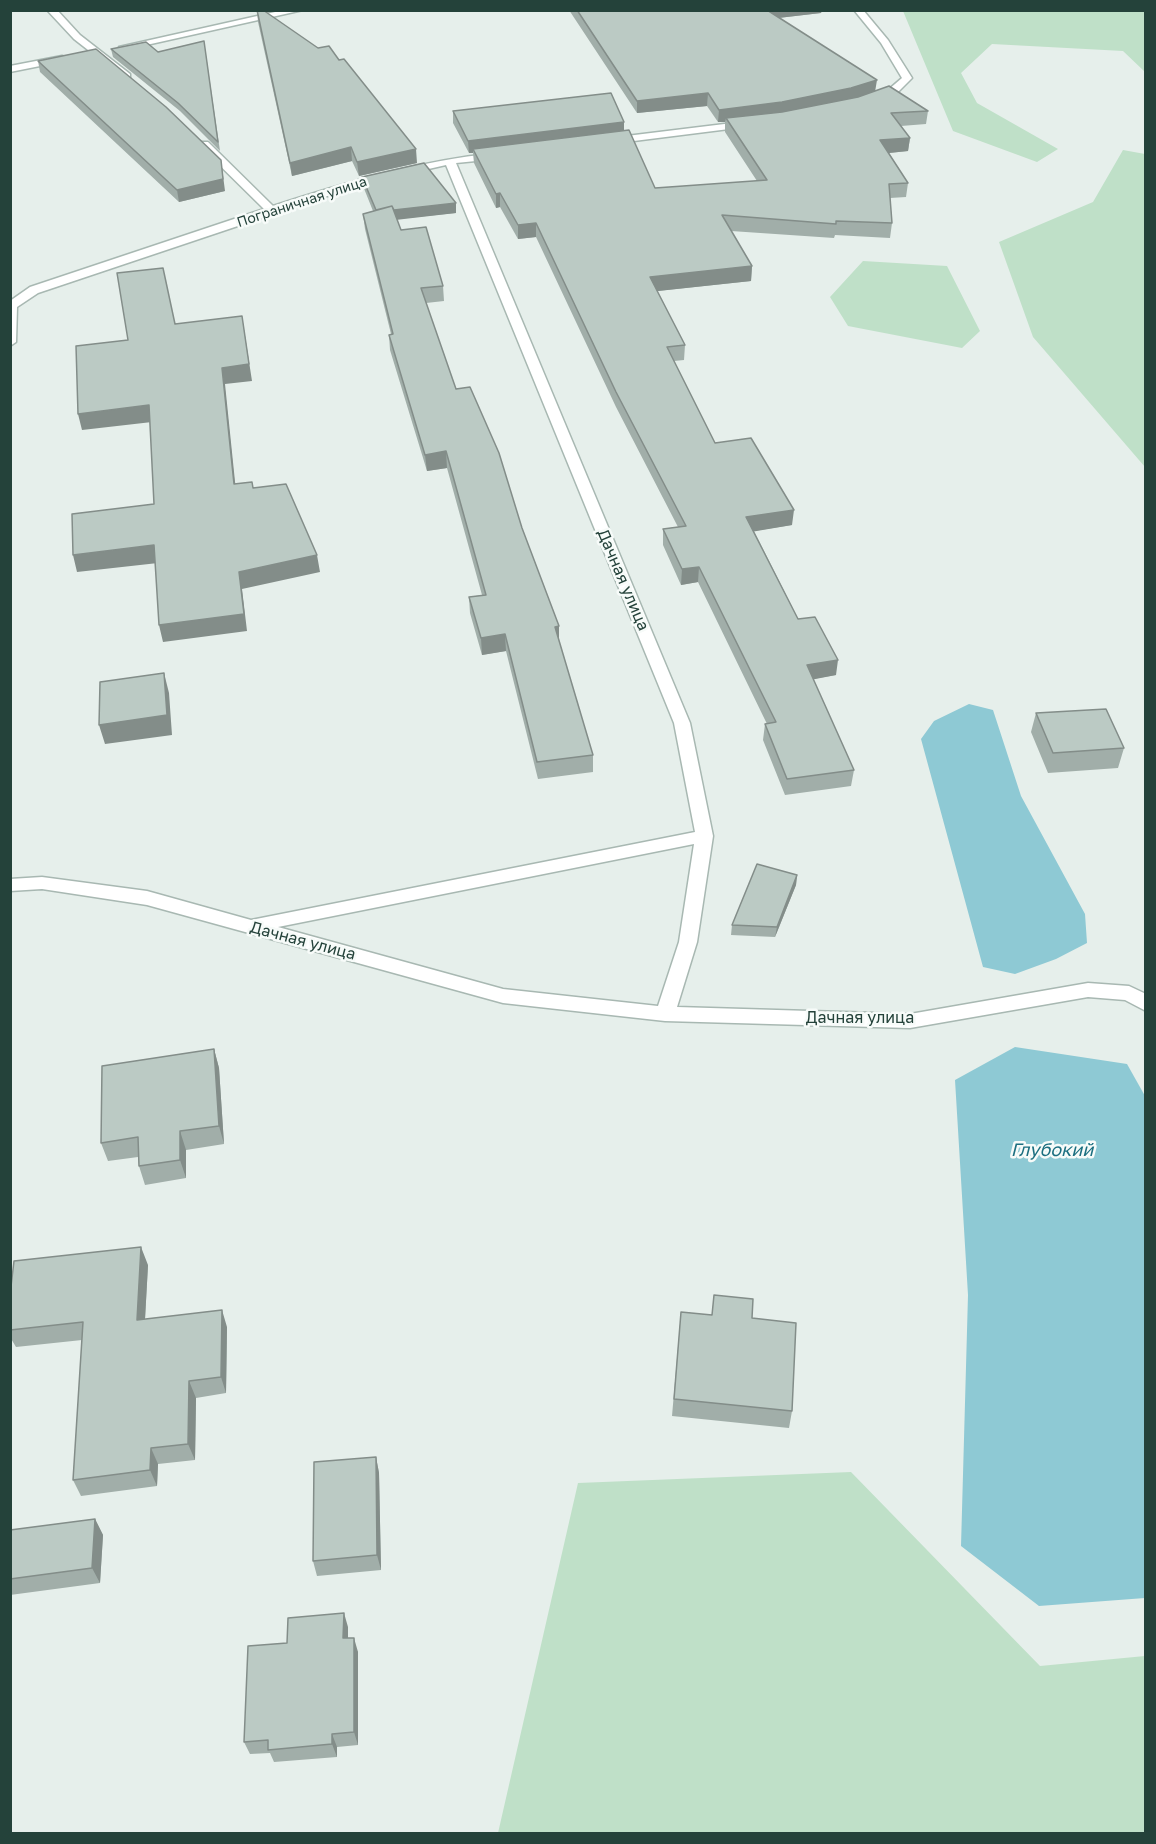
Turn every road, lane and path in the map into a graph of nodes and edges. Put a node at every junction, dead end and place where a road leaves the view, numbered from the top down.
1 (51, 10) edge
2 (299, 10) edge
3 (858, 10) edge
4 (99, 52) junction
5 (10, 69) edge
6 (134, 81) edge
7 (862, 103) edge
8 (757, 123) edge
9 (192, 133) edge
10 (603, 142) edge
11 (509, 154) edge
12 (450, 161) junction
13 (273, 212) junction
14 (10, 342) edge
15 (704, 836) junction
16 (10, 885) edge
17 (250, 926) junction
18 (1146, 1004) edge
19 (665, 1014) junction

1 - 4 street
2 - 4 street
3 - 7 street
4 - 5 street
4 - 6 street
8 - 10 street
9 - 13 street
11 - 12 street, Пограничная улица
12 - 13 street, Пограничная улица
12 - 15 street, Дачная улица
13 - 14 street, Пограничная улица
15 - 17 street
15 - 19 street, Дачная улица
16 - 17 street, Дачная улица
17 - 19 street, Дачная улица
18 - 19 street, Дачная улица

